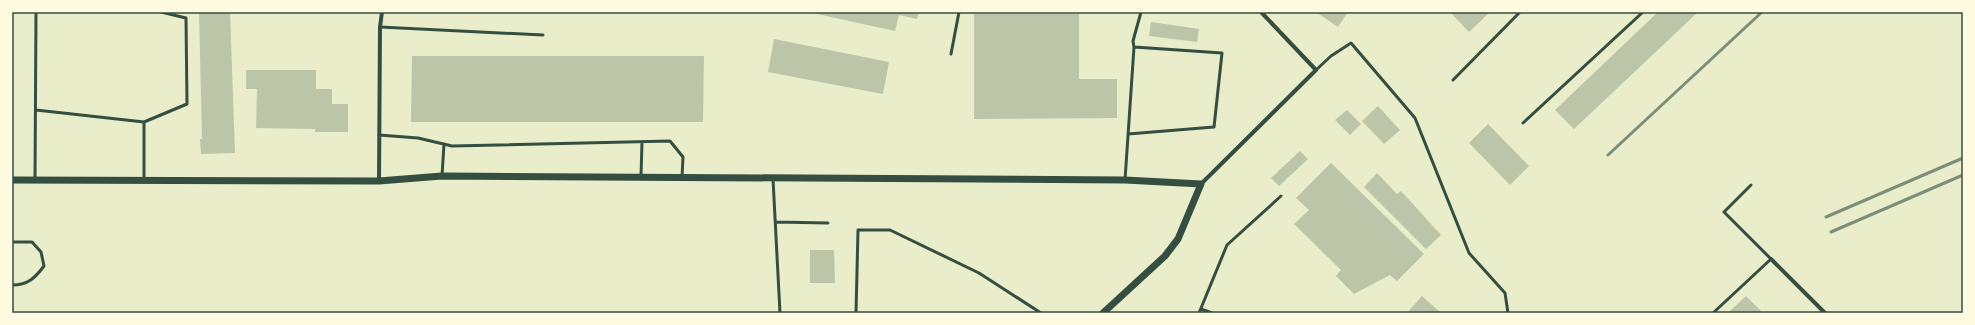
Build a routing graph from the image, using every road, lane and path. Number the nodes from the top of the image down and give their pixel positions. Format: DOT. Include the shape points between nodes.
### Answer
graph roads {
  1 [pos="36,12"];
  2 [pos="161,12"];
  3 [pos="382,12"];
  4 [pos="959,12"];
  5 [pos="1141,12"];
  6 [pos="1261,12"];
  7 [pos="1520,12"];
  8 [pos="1643,12"];
  9 [pos="380,27"];
  10 [pos="543,35"];
  11 [pos="1134,47"];
  12 [pos="951,54"];
  13 [pos="1316,70"];
  14 [pos="1454,80"];
  15 [pos="36,110"];
  16 [pos="144,122"];
  17 [pos="1523,123"];
  18 [pos="1128,134"];
  19 [pos="379,135"];
  20 [pos="642,142"];
  21 [pos="444,144"];
  22 [pos="442,176"];
  23 [pos="641,177"];
  24 [pos="682,177"];
  25 [pos="773,178"];
  26 [pos="12,180"];
  27 [pos="35,180"];
  28 [pos="144,180"];
  29 [pos="1125,180"];
  30 [pos="379,181"];
  31 [pos="1201,184"];
  32 [pos="1751,185"];
  33 [pos="1281,196"];
  34 [pos="776,222"];
  35 [pos="828,223"];
  36 [pos="12,242"];
  37 [pos="1771,259"];
  38 [pos="12,285"];
  39 [pos="1200,309"];
  40 [pos="780,313"];
  41 [pos="856,313"];
  42 [pos="1041,313"];
  43 [pos="1103,313"];
  44 [pos="1199,313"];
  45 [pos="1212,313"];
  46 [pos="1508,313"];
  47 [pos="1713,313"];
  48 [pos="1825,313"];
  1 -- 15 [label="lane"];
  2 -- 16 [label="lane" via="186,18 187,104"];
  3 -- 9 [label="street"];
  4 -- 12 [label="lane"];
  5 -- 11 [label="lane" via="1133,41"];
  6 -- 13 [label="street"];
  7 -- 14 [label="lane"];
  8 -- 17 [label="lane"];
  9 -- 10 [label="lane"];
  9 -- 19 [label="street"];
  11 -- 18 [label="lane"];
  11 -- 18 [label="lane" via="1222,53 1214,127"];
  13 -- 31 [label="street"];
  13 -- 46 [label="lane" via="1351,43 1415,118 1469,253 1504,293"];
  15 -- 16 [label="lane"];
  15 -- 27 [label="lane"];
  16 -- 28 [label="lane"];
  18 -- 29 [label="lane"];
  19 -- 21 [label="lane" via="418,138"];
  19 -- 30 [label="street"];
  20 -- 21 [label="lane" via="452,146"];
  20 -- 23 [label="lane"];
  20 -- 24 [label="lane" via="670,141 682,157"];
  21 -- 22 [label="lane"];
  22 -- 23 [label="street"];
  22 -- 30 [label="street"];
  23 -- 24 [label="street"];
  24 -- 25 [label="street"];
  25 -- 29 [label="street"];
  25 -- 34 [label="lane"];
  26 -- 27 [label="street"];
  27 -- 28 [label="street"];
  28 -- 30 [label="street"];
  29 -- 31 [label="street"];
  31 -- 43 [label="street" via="1178,239 1165,256"];
  32 -- 37 [label="lane" via="1724,212"];
  33 -- 39 [label="lane" via="1227,245"];
  34 -- 35 [label="lane"];
  34 -- 40 [label="lane"];
  36 -- 38 [label="lane" via="32,242 40,252 44,266 36,278 22,285"];
  37 -- 47 [label="lane"];
  37 -- 48 [label="street"];
  39 -- 44 [label="lane"];
  39 -- 45 [label="lane"];
  41 -- 42 [label="lane" via="858,230 890,230 979,273"];
}
